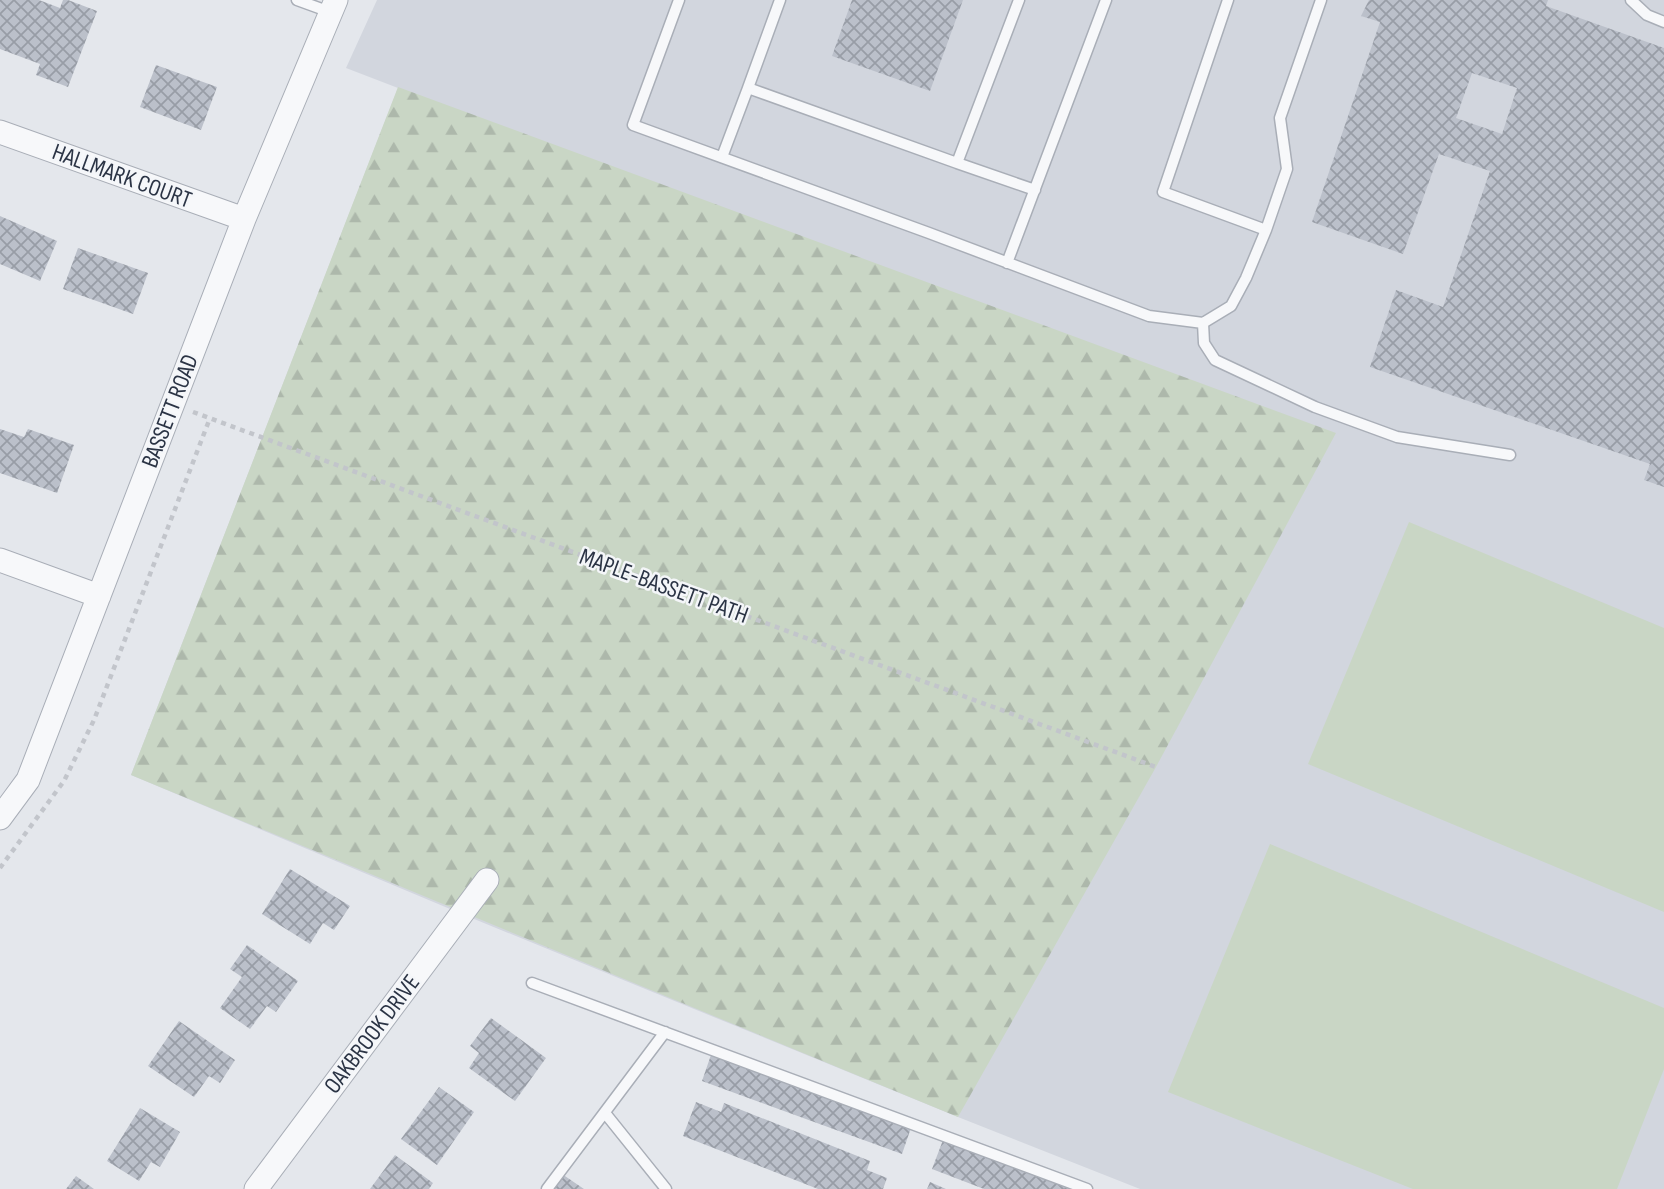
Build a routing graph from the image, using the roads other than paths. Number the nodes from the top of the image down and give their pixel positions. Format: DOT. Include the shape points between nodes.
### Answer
graph roads {
  1 [pos="297,0"];
  2 [pos="679,0"];
  3 [pos="780,0"];
  4 [pos="1020,0"];
  5 [pos="1106,0"];
  6 [pos="1228,0"];
  7 [pos="1321,0"];
  8 [pos="1630,0"];
  9 [pos="333,6"];
  10 [pos="1664,22"];
  11 [pos="748,88"];
  12 [pos="0,132"];
  13 [pos="722,157"];
  14 [pos="957,163"];
  15 [pos="1035,190"];
  16 [pos="244,219"];
  17 [pos="1266,230"];
  18 [pos="1007,263"];
  19 [pos="1203,323"];
  20 [pos="1510,455"];
  21 [pos="0,560"];
  22 [pos="99,596"];
  23 [pos="0,818"];
  24 [pos="488,880"];
  25 [pos="532,983"];
  26 [pos="665,1032"];
  27 [pos="605,1113"];
  28 [pos="256,1189"];
  29 [pos="547,1189"];
  30 [pos="666,1189"];
  31 [pos="1087,1189"];
  1 -- 9 [label="lane"];
  2 -- 13 [label="lane" via="633,125"];
  3 -- 11 [label="lane"];
  4 -- 14 [label="lane"];
  5 -- 15 [label="lane"];
  6 -- 17 [label="lane" via="1163,192"];
  7 -- 17 [label="lane" via="1280,118 1287,169"];
  8 -- 10 [label="lane"];
  9 -- 16 [label="street, BASSETT ROAD"];
  11 -- 13 [label="lane"];
  11 -- 14 [label="lane"];
  12 -- 16 [label="street, HALLMARK COURT"];
  13 -- 18 [label="lane"];
  14 -- 15 [label="lane"];
  15 -- 18 [label="lane"];
  16 -- 22 [label="street, BASSETT ROAD"];
  17 -- 19 [label="lane" via="1231,306"];
  18 -- 19 [label="lane" via="1149,316"];
  19 -- 20 [label="lane" via="1204,343 1215,360 1315,407 1397,437"];
  21 -- 22 [label="street"];
  22 -- 23 [label="street, BASSETT ROAD" via="28,780"];
  24 -- 28 [label="street, OAKBROOK DRIVE"];
  25 -- 26 [label="lane"];
  26 -- 27 [label="lane"];
  26 -- 31 [label="lane"];
  27 -- 29 [label="lane"];
  27 -- 30 [label="lane"];
}
